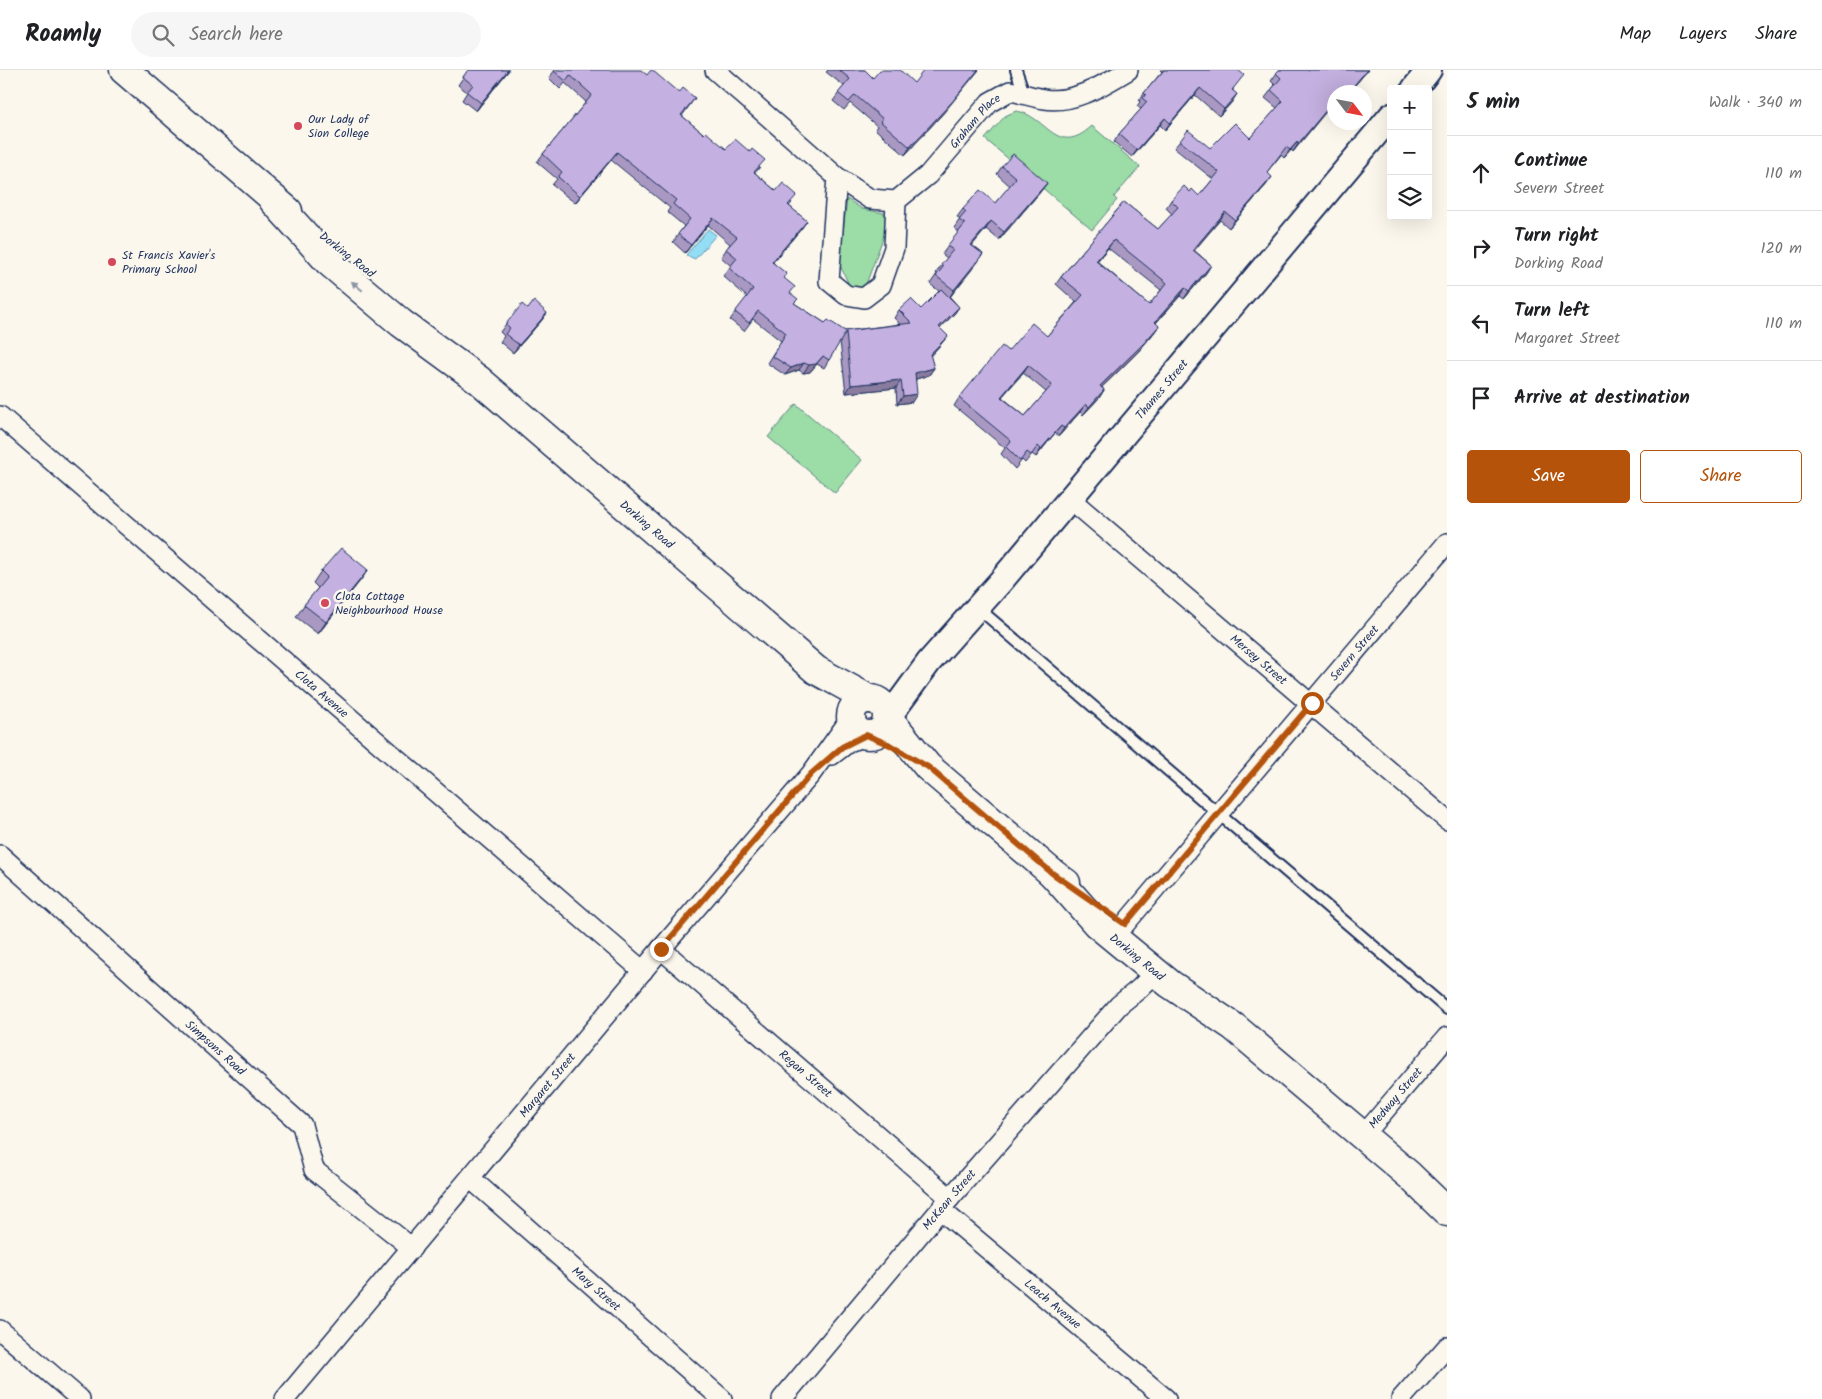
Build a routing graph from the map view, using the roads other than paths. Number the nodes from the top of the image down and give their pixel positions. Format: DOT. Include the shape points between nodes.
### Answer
graph roads {
  1 [pos="124,70"];
  2 [pos="715,70"];
  3 [pos="1016,70"];
  4 [pos="1128,70"];
  5 [pos="1429,70"];
  6 [pos="1417,85"];
  7 [pos="1024,93"];
  8 [pos="1387,121"];
  9 [pos="837,177"];
  10 [pos="896,201"];
  11 [pos="0,416"];
  12 [pos="1069,498"];
  13 [pos="1447,543"];
  14 [pos="978,608"];
  15 [pos="1312,703"];
  16 [pos="869,717"];
  17 [pos="1217,814"];
  18 [pos="1447,820"];
  19 [pos="0,856"];
  20 [pos="1052,873"];
  21 [pos="1125,924"];
  22 [pos="661,949"];
  23 [pos="1150,967"];
  24 [pos="643,971"];
  25 [pos="1447,1009"];
  26 [pos="1234,1027"];
  27 [pos="1447,1037"];
  28 [pos="1363,1136"];
  29 [pos="1409,1175"];
  30 [pos="470,1178"];
  31 [pos="1447,1200"];
  32 [pos="946,1204"];
  33 [pos="1447,1212"];
  34 [pos="412,1248"];
  35 [pos="0,1330"];
  36 [pos="1447,1347"];
  37 [pos="76,1398"];
  38 [pos="285,1399"];
  39 [pos="722,1399"];
  40 [pos="782,1399"];
  41 [pos="1166,1399"];
  42 [pos="1401,1399"];
  1 -- 16 [label="main road, Dorking Road" via="273,200 330,262 388,300"];
  2 -- 9 [label="street"];
  3 -- 7 [label="lane"];
  4 -- 7 [label="street, Graham Place" via="1097,89 1062,100"];
  5 -- 6 [label="street"];
  7 -- 10 [label="street, Graham Place" via="1010,90 990,102 928,175"];
  8 -- 12 [label="street, Thames Street"];
  9 -- 10 [label="street" via="870,199"];
  9 -- 10 [label="street" via="829,280 846,294 864,298 881,284 894,248"];
  11 -- 24 [label="street, Clota Avenue"];
  12 -- 14 [label="street, Thames Street"];
  12 -- 15 [label="street, Mersey Street"];
  13 -- 15 [label="street, Severn Street"];
  14 -- 16 [label="street, Thames Street" via="929,662 883,695"];
  14 -- 17 [label="lane"];
  15 -- 17 [label="street, Severn Street"];
  15 -- 18 [label="street, Mersey Street"];
  16 -- 20 [label="main road, Dorking Road"];
  16 -- 22 [label="street, Margaret Street" via="811,774"];
  17 -- 21 [label="street, Severn Street"];
  17 -- 25 [label="lane"];
  19 -- 34 [label="street, Simpsons Road" via="302,1125 314,1170"];
  20 -- 21 [label="main road, Dorking Road"];
  20 -- 23 [label="main road, Dorking Road" via="1097,924"];
  21 -- 26 [label="main road, Dorking Road" via="1188,978"];
  22 -- 24 [label="street, Margaret Street"];
  22 -- 32 [label="street, Regan Street"];
  23 -- 26 [label="main road, Dorking Road"];
  23 -- 32 [label="street, McKean Street" via="1139,989 1119,1004"];
  24 -- 30 [label="street, Margaret Street"];
  26 -- 28 [label="main road, Dorking Road"];
  27 -- 28 [label="street, Medway Street"];
  28 -- 29 [label="main road, Dorking Road"];
  29 -- 31 [label="main road, Dorking Road"];
  29 -- 33 [label="main road, Dorking Road"];
  30 -- 34 [label="street, Margaret Street"];
  30 -- 39 [label="street, Mary Street"];
  32 -- 40 [label="street, McKean Street"];
  32 -- 41 [label="street, Leach Avenue"];
  34 -- 38 [label="street, Margaret Street"];
  35 -- 37 [label="street"];
  36 -- 42 [label="street"];
}
